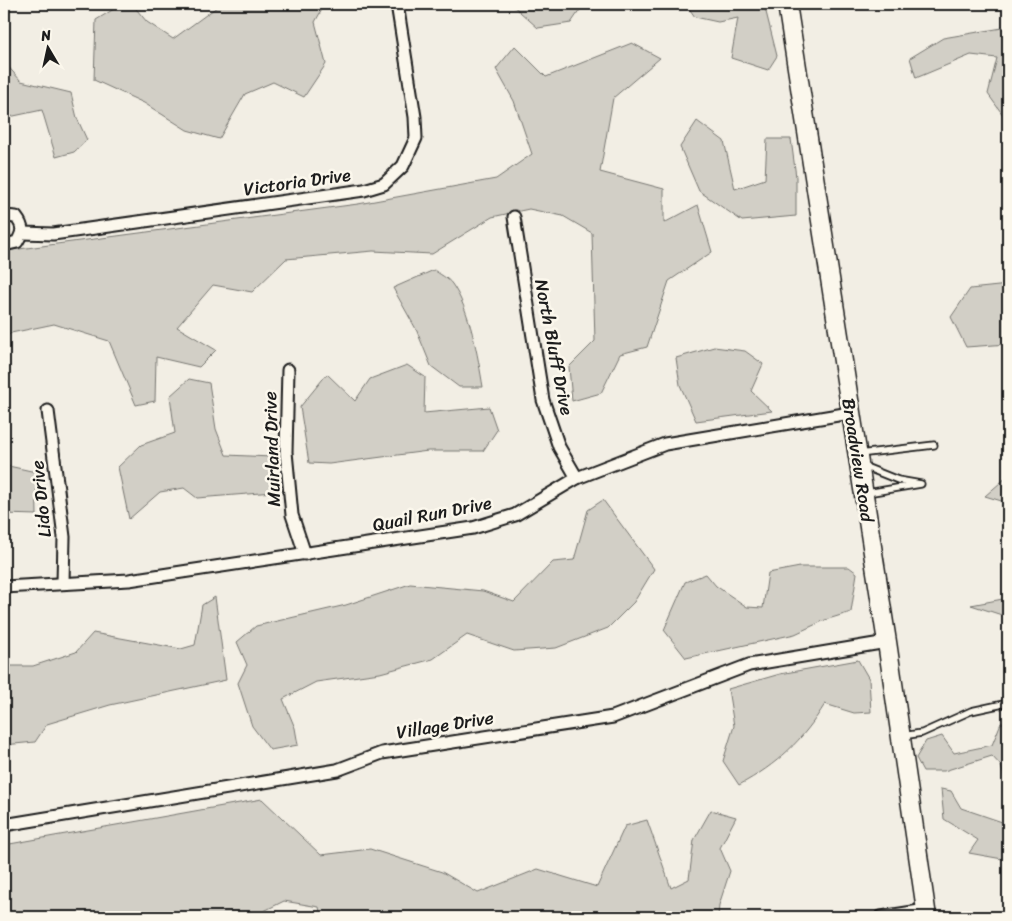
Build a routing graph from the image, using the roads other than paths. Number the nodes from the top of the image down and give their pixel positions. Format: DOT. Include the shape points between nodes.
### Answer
graph roads {
  1 [pos="397,4"];
  2 [pos="787,4"];
  3 [pos="4,216"];
  4 [pos="514,217"];
  5 [pos="23,233"];
  6 [pos="4,244"];
  7 [pos="288,370"];
  8 [pos="48,411"];
  9 [pos="850,413"];
  10 [pos="934,445"];
  11 [pos="858,460"];
  12 [pos="577,478"];
  13 [pos="864,494"];
  14 [pos="305,554"];
  15 [pos="62,582"];
  16 [pos="4,587"];
  17 [pos="887,642"];
  18 [pos="1008,703"];
  19 [pos="900,737"];
  20 [pos="4,825"];
  21 [pos="926,914"];
  22 [pos="881,917"];
  1 -- 5 [label="street, Victoria Drive" via="416,138 403,166 384,184 364,190 53,234"];
  2 -- 9 [label="main road, Broadview Road"];
  3 -- 5 [label="street" via="16,217"];
  4 -- 12 [label="street, North Bluff Drive" via="543,400 559,447"];
  5 -- 6 [label="street" via="17,242"];
  7 -- 14 [label="street, Muirland Drive" via="286,452 292,515"];
  8 -- 15 [label="street, Lido Drive" via="64,537"];
  9 -- 11 [label="main road, Broadview Road"];
  9 -- 12 [label="street, Quail Run Drive" via="665,444"];
  10 -- 11 [label="lane"];
  11 -- 13 [label="main road, Broadview Road"];
  11 -- 13 [label="lane" via="898,480 921,484"];
  12 -- 14 [label="street, Quail Run Drive" via="514,515 473,528"];
  13 -- 17 [label="main road, Broadview Road"];
  14 -- 15 [label="street, Quail Run Drive" via="128,580"];
  15 -- 16 [label="street, Quail Run Drive"];
  17 -- 19 [label="main road, Broadview Road"];
  17 -- 20 [label="street, Village Drive" via="749,665 613,717 382,753 337,770"];
  18 -- 19 [label="lane" via="972,711 922,733"];
  19 -- 21 [label="main road, Broadview Road"];
  21 -- 22 [label="street"];
}
